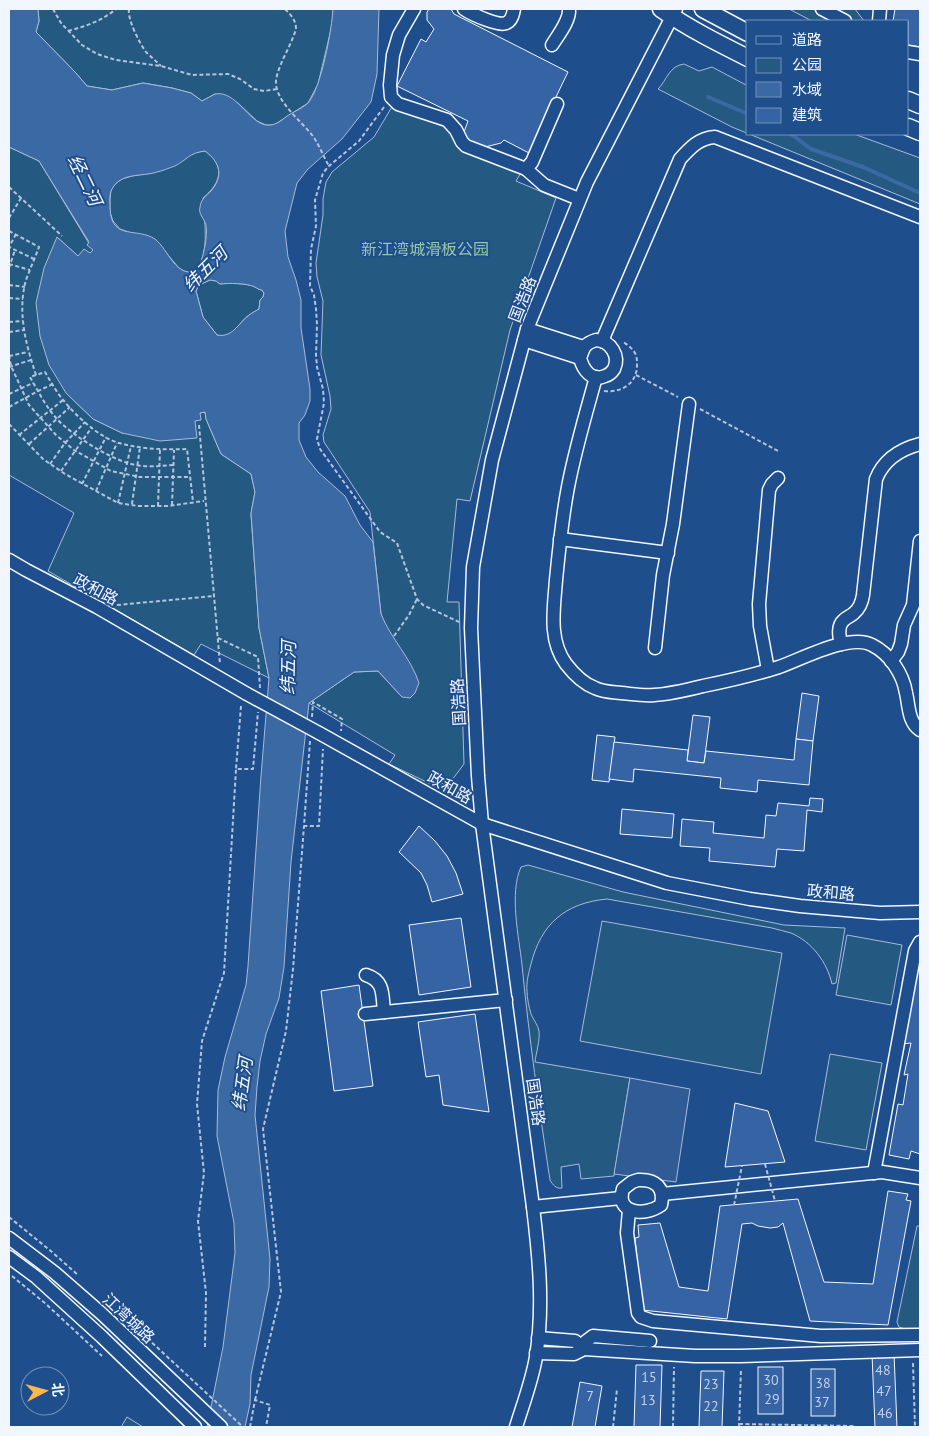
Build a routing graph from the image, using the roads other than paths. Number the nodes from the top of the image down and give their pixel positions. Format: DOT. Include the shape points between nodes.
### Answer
graph roads {
  1 [pos="414,9"];
  2 [pos="464,9"];
  3 [pos="514,9"];
  4 [pos="569,9"];
  5 [pos="703,9"];
  6 [pos="822,9"];
  7 [pos="670,11"];
  8 [pos="843,20"];
  9 [pos="746,32"];
  10 [pos="552,45"];
  11 [pos="746,57"];
  12 [pos="558,104"];
  13 [pos="526,168"];
  14 [pos="579,199"];
  15 [pos="920,217"];
  16 [pos="526,334"];
  17 [pos="602,340"];
  18 [pos="581,353"];
  19 [pos="596,377"];
  20 [pos="689,404"];
  21 [pos="920,444"];
  22 [pos="778,478"];
  23 [pos="560,539"];
  24 [pos="920,541"];
  25 [pos="668,553"];
  26 [pos="9,560"];
  27 [pos="840,644"];
  28 [pos="655,648"];
  29 [pos="891,661"];
  30 [pos="768,670"];
  31 [pos="920,730"];
  32 [pos="482,824"];
  33 [pos="920,912"];
  34 [pos="920,942"];
  35 [pos="366,975"];
  36 [pos="506,1000"];
  37 [pos="384,1012"];
  38 [pos="365,1014"];
  39 [pos="874,1173"];
  40 [pos="920,1178"];
  41 [pos="662,1194"];
  42 [pos="621,1198"];
  43 [pos="533,1207"];
  44 [pos="629,1210"];
  45 [pos="9,1238"];
  46 [pos="9,1257"];
  47 [pos="920,1335"];
  48 [pos="538,1338"];
  49 [pos="650,1341"];
  50 [pos="581,1344"];
  51 [pos="916,1350"];
  52 [pos="536,1353"];
  53 [pos="193,1425"];
  54 [pos="221,1427"];
  55 [pos="516,1427"];
  1 -- 13 [label="street" via="399,35 393,55 391,97 398,104 447,120 466,146"];
  2 -- 3 [label="street" via="500,25 513,17"];
  4 -- 10 [label="street"];
  5 -- 9 [label="main road"];
  6 -- 8 [label="street"];
  7 -- 11 [label="main road"];
  7 -- 14 [label="street, 国浩路"];
  12 -- 13 [label="street" via="532,162"];
  13 -- 14 [label="street" via="544,185"];
  14 -- 16 [label="street, 国浩路"];
  15 -- 17 [label="street" via="714,137 698,141 680,159"];
  16 -- 18 [label="street"];
  16 -- 32 [label="street, 国浩路" via="492,460 473,567 472,628"];
  17 -- 18 [label="street" via="589,343"];
  17 -- 19 [label="street" via="613,350 615,366 607,376"];
  18 -- 19 [label="street" via="585,371"];
  19 -- 23 [label="street" via="568,487"];
  20 -- 25 [label="street"];
  21 -- 27 [label="street" via="894,455 878,473 863,595 859,608 840,624"];
  22 -- 30 [label="street" via="769,490 759,604"];
  23 -- 25 [label="street"];
  23 -- 30 [label="street" via="554,635 565,663 585,683 607,692 654,695"];
  24 -- 29 [label="street" via="913,605 898,652"];
  25 -- 28 [label="street"];
  26 -- 32 [label="street, 政和路, bridge" via="97,606 318,737 340,745"];
  27 -- 29 [label="street" via="872,644"];
  27 -- 30 [label="street"];
  29 -- 31 [label="street" via="906,691 911,719"];
  32 -- 33 [label="street, 政和路" via="667,883 800,906 880,913"];
  32 -- 36 [label="street, 国浩路"];
  34 -- 39 [label="street" via="915,951"];
  35 -- 37 [label="street" via="378,981"];
  36 -- 37 [label="street"];
  36 -- 43 [label="street, 国浩路"];
  37 -- 38 [label="street"];
  39 -- 40 [label="street"];
  39 -- 41 [label="street"];
  41 -- 42 [label="street" via="656,1184 638,1180 623,1189"];
  41 -- 44 [label="street" via="661,1206 656,1209"];
  42 -- 43 [label="street"];
  42 -- 44 [label="street"];
  43 -- 48 [label="street, 国浩路" via="541,1305"];
  44 -- 47 [label="street" via="628,1233 641,1317 653,1321 821,1336"];
  45 -- 54 [label="street, 江湾城路" via="102,1314"];
  46 -- 53 [label="street, 江湾城路" via="102,1337"];
  48 -- 50 [label="street"];
  48 -- 52 [label="street, 国浩路"];
  49 -- 50 [label="street" via="593,1336"];
  50 -- 51 [label="street" via="674,1355"];
  50 -- 52 [label="street" via="574,1354"];
  52 -- 55 [label="street, 国浩路"];
}
